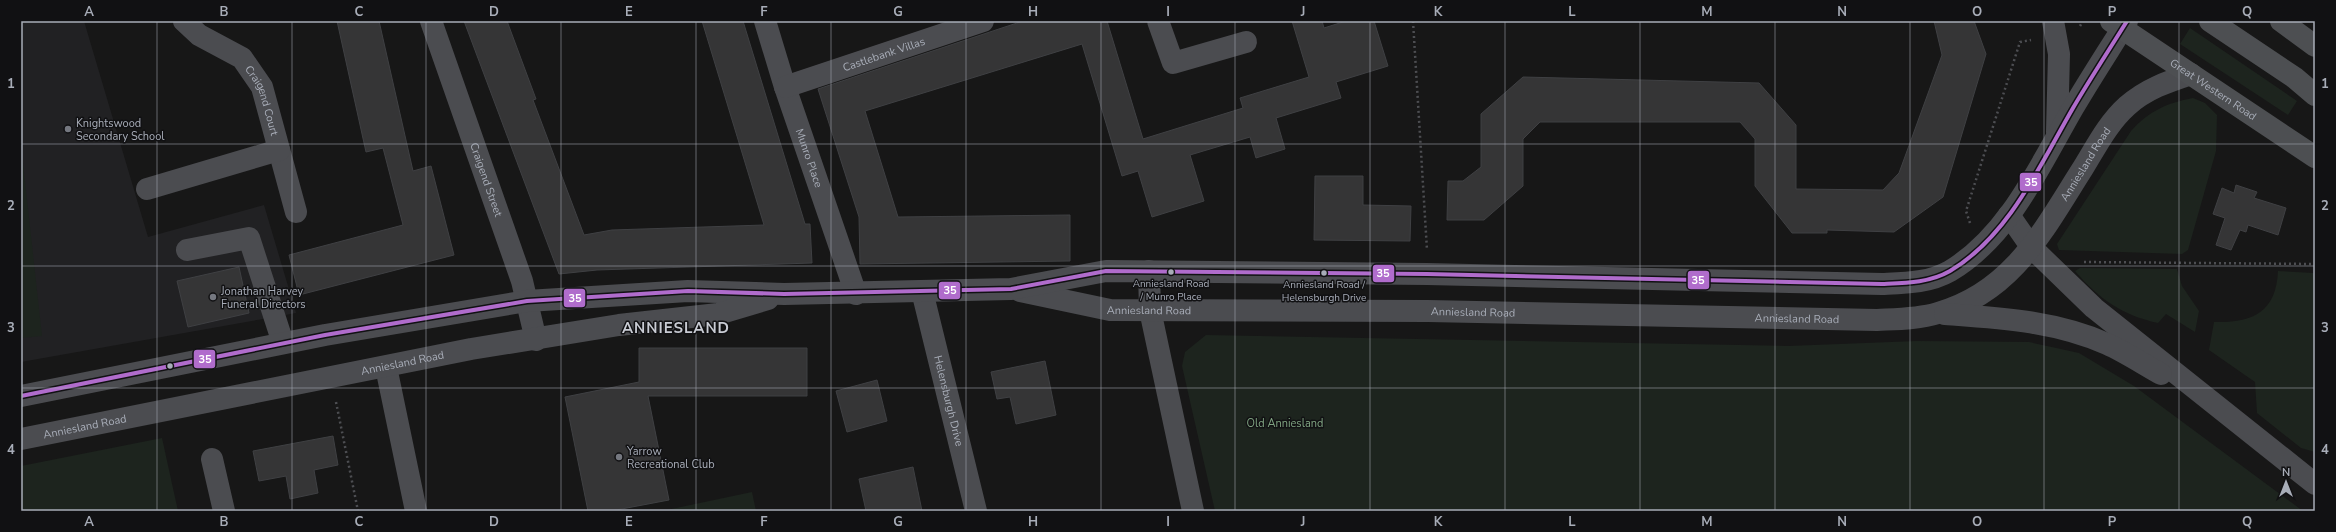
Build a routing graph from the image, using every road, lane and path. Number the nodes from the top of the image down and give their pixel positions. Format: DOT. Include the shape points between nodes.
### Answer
graph roads {
  1 [pos="184,21"];
  2 [pos="431,21"];
  3 [pos="765,21"];
  4 [pos="983,21"];
  5 [pos="1158,21"];
  6 [pos="1413,21"];
  7 [pos="2053,21"];
  8 [pos="2210,21"];
  9 [pos="2281,21"];
  10 [pos="2120,24"];
  11 [pos="1246,42"];
  12 [pos="2315,46"];
  13 [pos="2191,74"];
  14 [pos="785,87"];
  15 [pos="2315,95"];
  16 [pos="2057,136"];
  17 [pos="280,150"];
  18 [pos="2315,157"];
  19 [pos="147,189"];
  20 [pos="296,212"];
  21 [pos="2009,215"];
  22 [pos="2032,248"];
  23 [pos="187,250"];
  24 [pos="2315,264"];
  25 [pos="1149,271"];
  26 [pos="2055,271"];
  27 [pos="1428,274"];
  28 [pos="1011,289"];
  29 [pos="922,291"];
  30 [pos="784,294"];
  31 [pos="856,294"];
  32 [pos="527,301"];
  33 [pos="1150,310"];
  34 [pos="1937,314"];
  35 [pos="536,340"];
  36 [pos="283,343"];
  37 [pos="386,367"];
  38 [pos="331,378"];
  39 [pos="21,396"];
  40 [pos="2211,402"];
  41 [pos="21,439"];
  42 [pos="212,459"];
  43 [pos="2305,470"];
  44 [pos="2315,484"];
  45 [pos="224,511"];
  46 [pos="358,511"];
  47 [pos="416,511"];
  48 [pos="976,511"];
  49 [pos="1193,511"];
  1 -- 17 [label="street, Craigend Court" via="199,35 242,58 262,87"];
  2 -- 32 [label="street, Craigend Street"];
  3 -- 14 [label="street, Munro Place"];
  4 -- 14 [label="street, Castlebank Villas"];
  5 -- 11 [label="street" via="1173,63"];
  6 -- 27 [label="path"];
  7 -- 16 [label="street" via="2059,54"];
  8 -- 15 [label="main road" via="2295,78"];
  9 -- 12 [label="main road"];
  10 -- 13 [label="main road, Great Western Road"];
  10 -- 16 [label="street, Anniesland Road"];
  13 -- 18 [label="main road, Great Western Road"];
  13 -- 22 [label="street, Anniesland Road" via="2155,86 2135,99 2115,118"];
  14 -- 31 [label="street, Munro Place"];
  16 -- 21 [label="street, Anniesland Road"];
  17 -- 19 [label="street"];
  17 -- 20 [label="street, Craigend Court"];
  21 -- 22 [label="street"];
  21 -- 27 [label="street, Anniesland Road" via="1976,251 1950,270 1937,277 1912,283"];
  22 -- 26 [label="street"];
  22 -- 34 [label="street, Anniesland Road" via="2002,280 1986,292"];
  23 -- 36 [label="street" via="249,238"];
  24 -- 26 [label="path" via="2068,262"];
  25 -- 27 [label="street, Anniesland Road"];
  25 -- 28 [label="street, Anniesland Road" via="1106,271"];
  25 -- 33 [label="street"];
  26 -- 40 [label="street" via="2094,308"];
  28 -- 29 [label="street, Anniesland Road"];
  28 -- 33 [label="street, Anniesland Road" via="1110,310"];
  29 -- 31 [label="street, Anniesland Road"];
  29 -- 48 [label="street, Helensburgh Drive"];
  30 -- 31 [label="street, Anniesland Road"];
  30 -- 32 [label="street, Anniesland Road" via="688,291"];
  30 -- 35 [label="street, Anniesland Road" via="718,314 619,325"];
  32 -- 35 [label="street, Craigend Street"];
  32 -- 36 [label="street, Anniesland Road"];
  33 -- 34 [label="street, Anniesland Road" via="1436,311 1877,320"];
  33 -- 49 [label="street"];
  34 -- 40 [label="street, Anniesland Road" via="2031,322 2065,329 2107,344"];
  35 -- 37 [label="street, Anniesland Road" via="471,349"];
  36 -- 39 [label="street, Anniesland Road"];
  37 -- 38 [label="street, Anniesland Road"];
  37 -- 47 [label="street"];
  38 -- 41 [label="street, Anniesland Road"];
  38 -- 46 [label="path"];
  40 -- 43 [label="street"];
  42 -- 45 [label="street"];
  43 -- 44 [label="street"];
}
